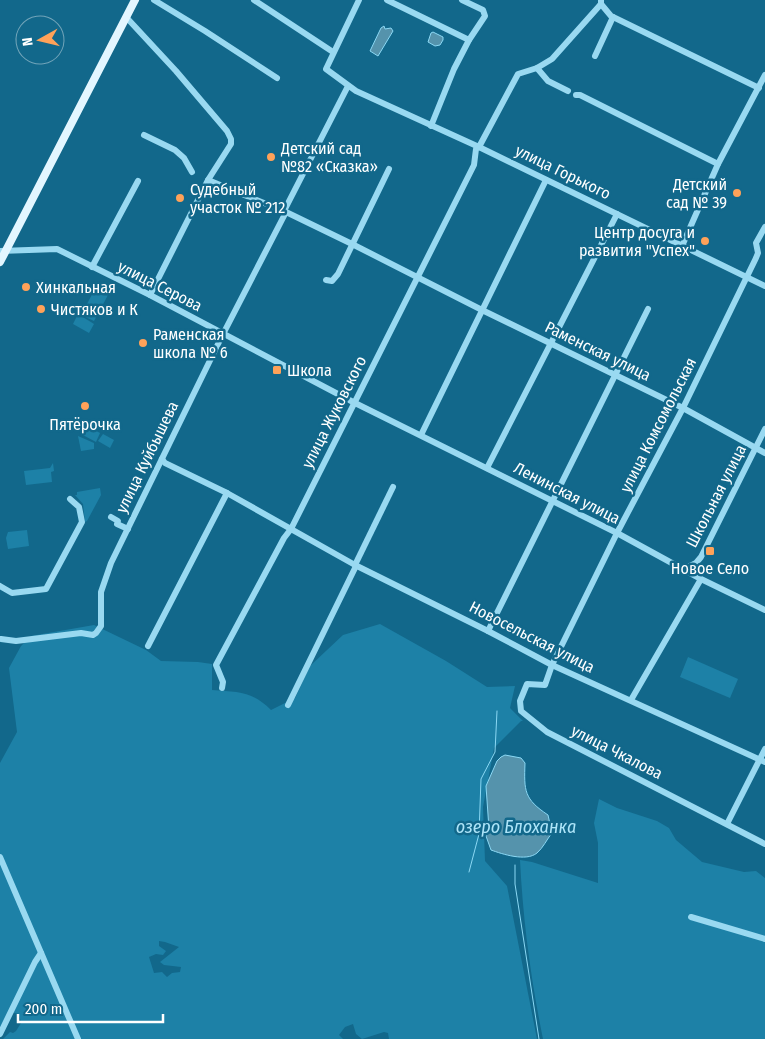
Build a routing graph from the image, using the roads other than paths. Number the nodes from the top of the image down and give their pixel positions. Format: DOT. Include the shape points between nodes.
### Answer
graph roads {
  1 [pos="135,0"];
  2 [pos="154,0"];
  3 [pos="254,0"];
  4 [pos="359,0"];
  5 [pos="387,0"];
  6 [pos="462,0"];
  7 [pos="601,2"];
  8 [pos="126,17"];
  9 [pos="613,17"];
  10 [pos="469,40"];
  11 [pos="333,52"];
  12 [pos="595,56"];
  13 [pos="537,68"];
  14 [pos="765,75"];
  15 [pos="277,78"];
  16 [pos="348,86"];
  17 [pos="759,88"];
  18 [pos="568,91"];
  19 [pos="576,95"];
  20 [pos="431,126"];
  21 [pos="144,135"];
  22 [pos="479,147"];
  23 [pos="718,164"];
  24 [pos="389,169"];
  25 [pos="192,172"];
  26 [pos="208,180"];
  27 [pos="546,180"];
  28 [pos="138,181"];
  29 [pos="285,212"];
  30 [pos="616,214"];
  31 [pos="765,226"];
  32 [pos="352,244"];
  33 [pos="682,246"];
  34 [pos="3,251"];
  35 [pos="0,262"];
  36 [pos="92,267"];
  37 [pos="418,277"];
  38 [pos="746,277"];
  39 [pos="326,280"];
  40 [pos="765,286"];
  41 [pos="150,295"];
  42 [pos="648,309"];
  43 [pos="482,310"];
  44 [pos="222,335"];
  45 [pos="550,343"];
  46 [pos="615,375"];
  47 [pos="355,402"];
  48 [pos="683,408"];
  49 [pos="765,429"];
  50 [pos="421,435"];
  51 [pos="755,448"];
  52 [pos="765,453"];
  53 [pos="162,459"];
  54 [pos="487,468"];
  55 [pos="393,487"];
  56 [pos="226,494"];
  57 [pos="70,499"];
  58 [pos="552,501"];
  59 [pos="111,517"];
  60 [pos="128,529"];
  61 [pos="290,529"];
  62 [pos="617,534"];
  63 [pos="356,566"];
  64 [pos="684,569"];
  65 [pos="702,579"];
  66 [pos="0,586"];
  67 [pos="765,610"];
  68 [pos="488,630"];
  69 [pos="0,639"];
  70 [pos="148,646"];
  71 [pos="552,665"];
  72 [pos="222,688"];
  73 [pos="631,700"];
  74 [pos="288,705"];
  75 [pos="765,749"];
  76 [pos="763,760"];
  77 [pos="727,824"];
  78 [pos="765,844"];
  79 [pos="0,858"];
  80 [pos="691,917"];
  81 [pos="765,939"];
  82 [pos="41,953"];
  83 [pos="0,1034"];
  84 [pos="78,1039"];
  1 -- 8 [label="main road"];
  2 -- 15 [label="street"];
  3 -- 11 [label="street"];
  4 -- 11 [label="street"];
  5 -- 10 [label="street"];
  6 -- 10 [label="street" via="483,10 485,16"];
  7 -- 9 [label="street"];
  7 -- 13 [label="street, улица Жуковского" via="552,59"];
  8 -- 26 [label="street" via="227,131 231,144"];
  8 -- 34 [label="main road"];
  9 -- 12 [label="street"];
  9 -- 17 [label="street"];
  10 -- 20 [label="street"];
  11 -- 16 [label="street, улица Горького" via="326,70"];
  13 -- 18 [label="street" via="548,81"];
  13 -- 22 [label="street, улица Жуковского" via="518,74"];
  14 -- 17 [label="street"];
  16 -- 20 [label="street, улица Горького"];
  16 -- 29 [label="street"];
  17 -- 23 [label="street"];
  19 -- 23 [label="street"];
  20 -- 22 [label="street, улица Горького"];
  21 -- 25 [label="street" via="175,150"];
  22 -- 27 [label="street, улица Горького"];
  22 -- 37 [label="street, улица Жуковского" via="474,165"];
  23 -- 33 [label="street"];
  24 -- 32 [label="street"];
  26 -- 29 [label="street, Раменская улица"];
  26 -- 41 [label="street"];
  27 -- 30 [label="street, улица Горького"];
  27 -- 43 [label="street"];
  28 -- 36 [label="street"];
  29 -- 32 [label="street, Раменская улица"];
  29 -- 44 [label="street, улица Куйбышева"];
  30 -- 33 [label="street, улица Горького"];
  30 -- 45 [label="street"];
  31 -- 38 [label="street, улица Комсомольская" via="756,243 758,253"];
  32 -- 37 [label="street, Раменская улица"];
  32 -- 39 [label="street" via="338,274 332,281"];
  33 -- 38 [label="street, улица Горького"];
  34 -- 35 [label="main road"];
  34 -- 36 [label="street, улица Серова" via="57,249"];
  36 -- 41 [label="street, улица Серова"];
  37 -- 43 [label="street, Раменская улица"];
  37 -- 47 [label="street, улица Жуковского"];
  38 -- 40 [label="street, улица Горького"];
  38 -- 48 [label="street, улица Комсомольская"];
  41 -- 44 [label="street, улица Серова"];
  42 -- 46 [label="street"];
  43 -- 45 [label="street, Раменская улица"];
  43 -- 50 [label="street"];
  44 -- 47 [label="street, улица Серова"];
  44 -- 53 [label="street, улица Куйбышева"];
  45 -- 46 [label="street, Раменская улица"];
  45 -- 54 [label="street"];
  46 -- 48 [label="street, Раменская улица"];
  46 -- 58 [label="street"];
  47 -- 50 [label="street, Ленинская улица"];
  47 -- 61 [label="street, улица Жуковского"];
  48 -- 51 [label="street, Раменская улица"];
  48 -- 62 [label="street, улица Комсомольская"];
  49 -- 51 [label="street, Школьная улица"];
  50 -- 54 [label="street, Ленинская улица"];
  51 -- 52 [label="street, Раменская улица"];
  51 -- 64 [label="street, Школьная улица" via="701,557"];
  53 -- 56 [label="street, Новосельская улица"];
  53 -- 60 [label="street, улица Куйбышева"];
  54 -- 58 [label="street, Ленинская улица"];
  55 -- 63 [label="street"];
  56 -- 61 [label="street, Новосельская улица"];
  56 -- 70 [label="street"];
  57 -- 66 [label="street" via="79,506 82,522 46,589 12,593"];
  58 -- 62 [label="street, Ленинская улица"];
  58 -- 68 [label="street"];
  59 -- 60 [label="street"];
  60 -- 69 [label="street, улица Куйбышева" via="111,563 102,592 101,626 96,634 16,641"];
  61 -- 63 [label="street, Новосельская улица"];
  61 -- 72 [label="street, улица Жуковского" via="216,665"];
  62 -- 64 [label="street, Ленинская улица"];
  62 -- 71 [label="street, улица Комсомольская"];
  63 -- 68 [label="street, Новосельская улица"];
  63 -- 74 [label="street"];
  64 -- 65 [label="street, Ленинская улица"];
  65 -- 67 [label="street, Ленинская улица"];
  65 -- 73 [label="street"];
  68 -- 71 [label="street, Новосельская улица"];
  71 -- 73 [label="street, Новосельская улица"];
  71 -- 77 [label="street, улица Чкалова" via="545,685 527,684 520,701 521,711 547,732"];
  73 -- 76 [label="street, Новосельская улица"];
  75 -- 76 [label="street"];
  76 -- 77 [label="street"];
  77 -- 78 [label="street, улица Чкалова"];
  79 -- 82 [label="street"];
  80 -- 81 [label="street"];
  82 -- 83 [label="street"];
  82 -- 84 [label="street"];
}
